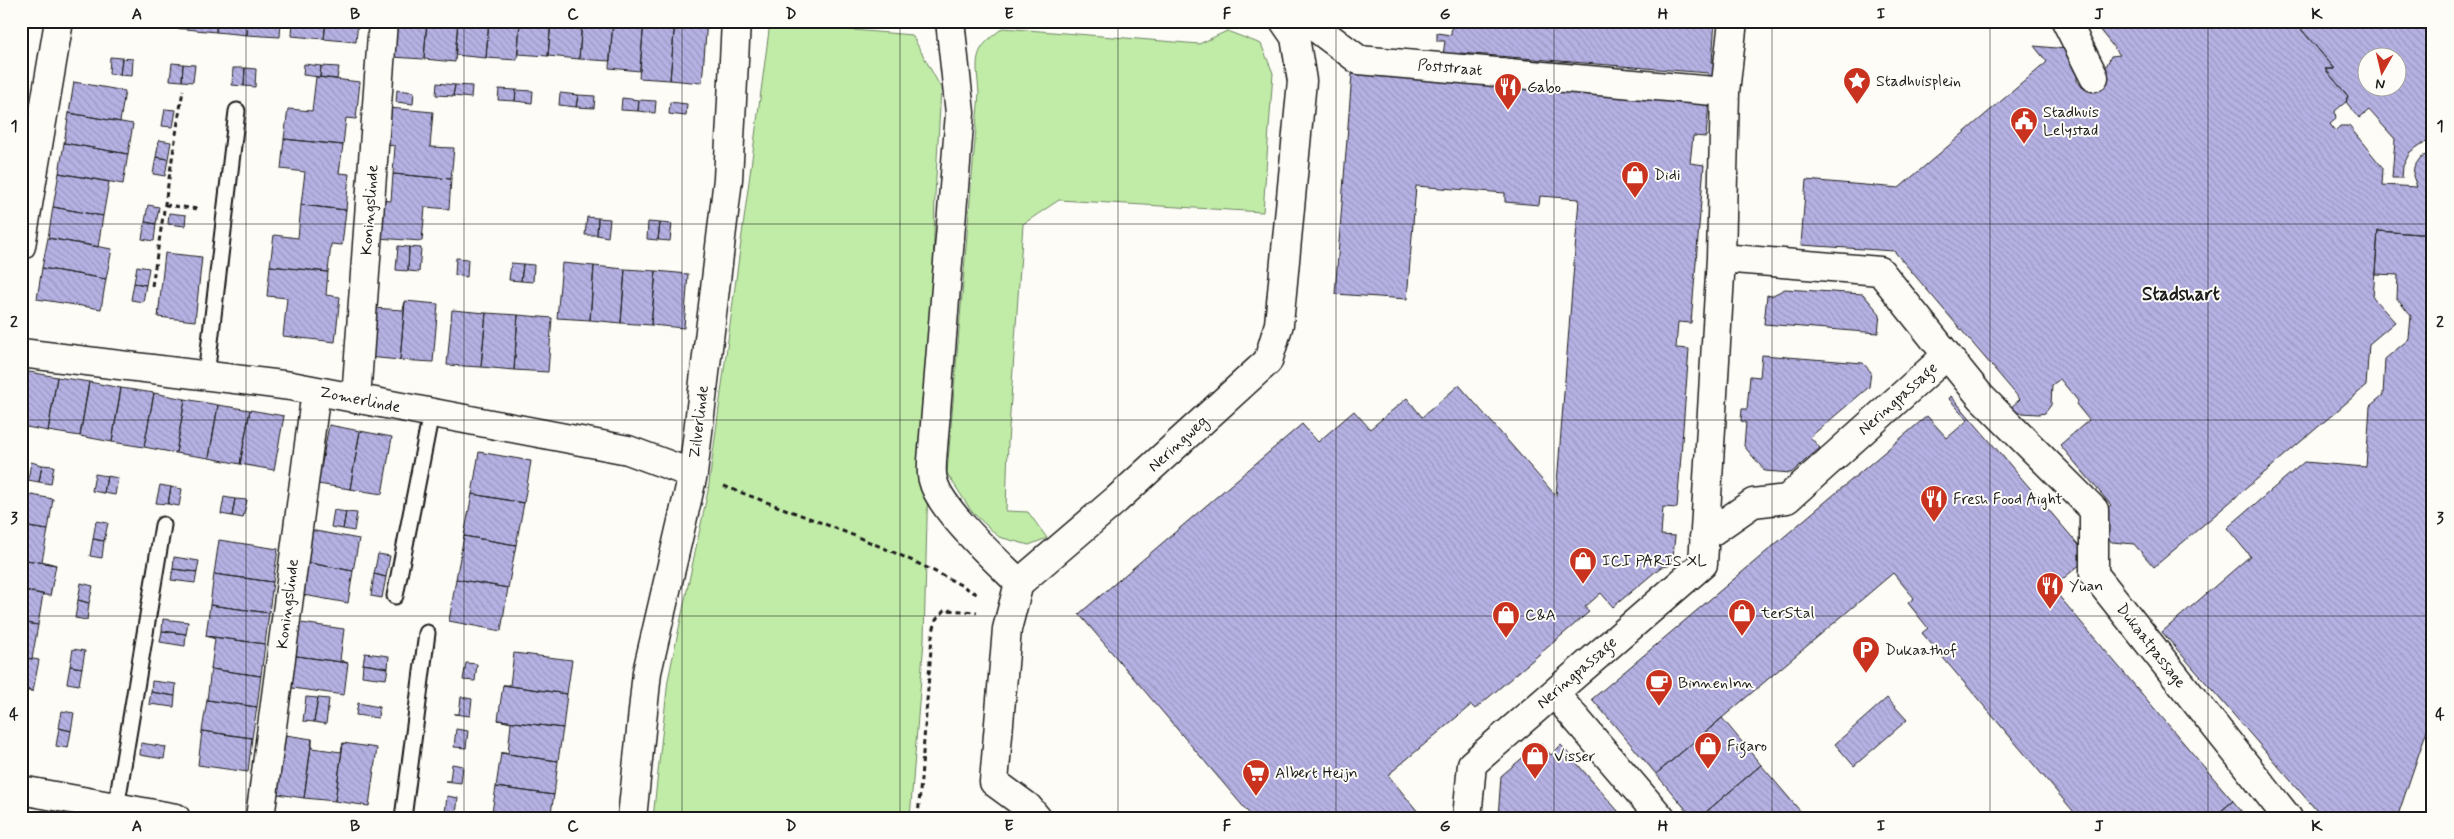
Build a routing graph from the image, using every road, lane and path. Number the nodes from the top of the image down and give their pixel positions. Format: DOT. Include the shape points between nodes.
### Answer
graph roads {
  1 [pos="59,21"];
  2 [pos="384,21"];
  3 [pos="736,21"];
  4 [pos="950,21"];
  5 [pos="1284,21"];
  6 [pos="1307,21"];
  7 [pos="1733,21"];
  8 [pos="2066,21"];
  9 [pos="2094,77"];
  10 [pos="183,90"];
  11 [pos="1725,92"];
  12 [pos="237,111"];
  13 [pos="165,205"];
  14 [pos="225,212"];
  15 [pos="21,246"];
  16 [pos="1722,258"];
  17 [pos="152,286"];
  18 [pos="21,353"];
  19 [pos="1947,355"];
  20 [pos="206,376"];
  21 [pos="316,391"];
  22 [pos="356,399"];
  23 [pos="430,413"];
  24 [pos="693,474"];
  25 [pos="163,525"];
  26 [pos="1704,537"];
  27 [pos="1019,583"];
  28 [pos="395,596"];
  29 [pos="998,614"];
  30 [pos="428,633"];
  31 [pos="1554,693"];
  32 [pos="21,790"];
  33 [pos="116,808"];
  34 [pos="176,818"];
  35 [pos="260,818"];
  36 [pos="403,818"];
  37 [pos="632,818"];
  38 [pos="918,818"];
  39 [pos="1037,818"];
  40 [pos="1467,818"];
  41 [pos="1661,818"];
  42 [pos="2288,818"];
  1 -- 15 [label="street"];
  2 -- 22 [label="street, Koningslinde"];
  3 -- 24 [label="street, Zilverlinde" via="728,179"];
  4 -- 27 [label="street" via="960,113 933,481 941,500"];
  5 -- 27 [label="street, Neringweg" via="1295,37 1302,81 1279,324 1268,361 1116,500"];
  6 -- 11 [label="street, Poststraat" via="1359,60"];
  7 -- 11 [label="street"];
  8 -- 9 [label="street"];
  10 -- 13 [label="path"];
  11 -- 16 [label="street, Neringpassage"];
  12 -- 14 [label="lane"];
  13 -- 14 [label="path"];
  13 -- 17 [label="path"];
  14 -- 20 [label="lane"];
  16 -- 19 [label="street, Neringpassage" via="1880,271"];
  16 -- 26 [label="street, Neringpassage"];
  18 -- 20 [label="street, Zomerlinde"];
  19 -- 26 [label="street, Neringpassage" via="1787,499 1753,503"];
  19 -- 42 [label="street, Dukaatpassage" via="1981,397 2094,510 2094,574"];
  20 -- 21 [label="street, Zomerlinde"];
  21 -- 22 [label="street, Zomerlinde"];
  21 -- 35 [label="street, Koningslinde"];
  22 -- 23 [label="street, Zomerlinde"];
  23 -- 24 [label="street, Zomerlinde" via="628,450"];
  23 -- 28 [label="lane"];
  24 -- 29 [label="path" via="877,545 957,583 982,598"];
  24 -- 37 [label="street, Zilverlinde" via="647,672"];
  25 -- 33 [label="lane"];
  26 -- 31 [label="street, Neringpassage" via="1703,564"];
  27 -- 29 [label="street"];
  29 -- 38 [label="path" via="945,610 936,620 932,636"];
  29 -- 39 [label="street" via="1006,628 994,782 1028,807"];
  30 -- 36 [label="lane"];
  31 -- 40 [label="street, Neringpassage" via="1472,764"];
  31 -- 41 [label="street"];
  32 -- 33 [label="street"];
  33 -- 34 [label="street"];
}
